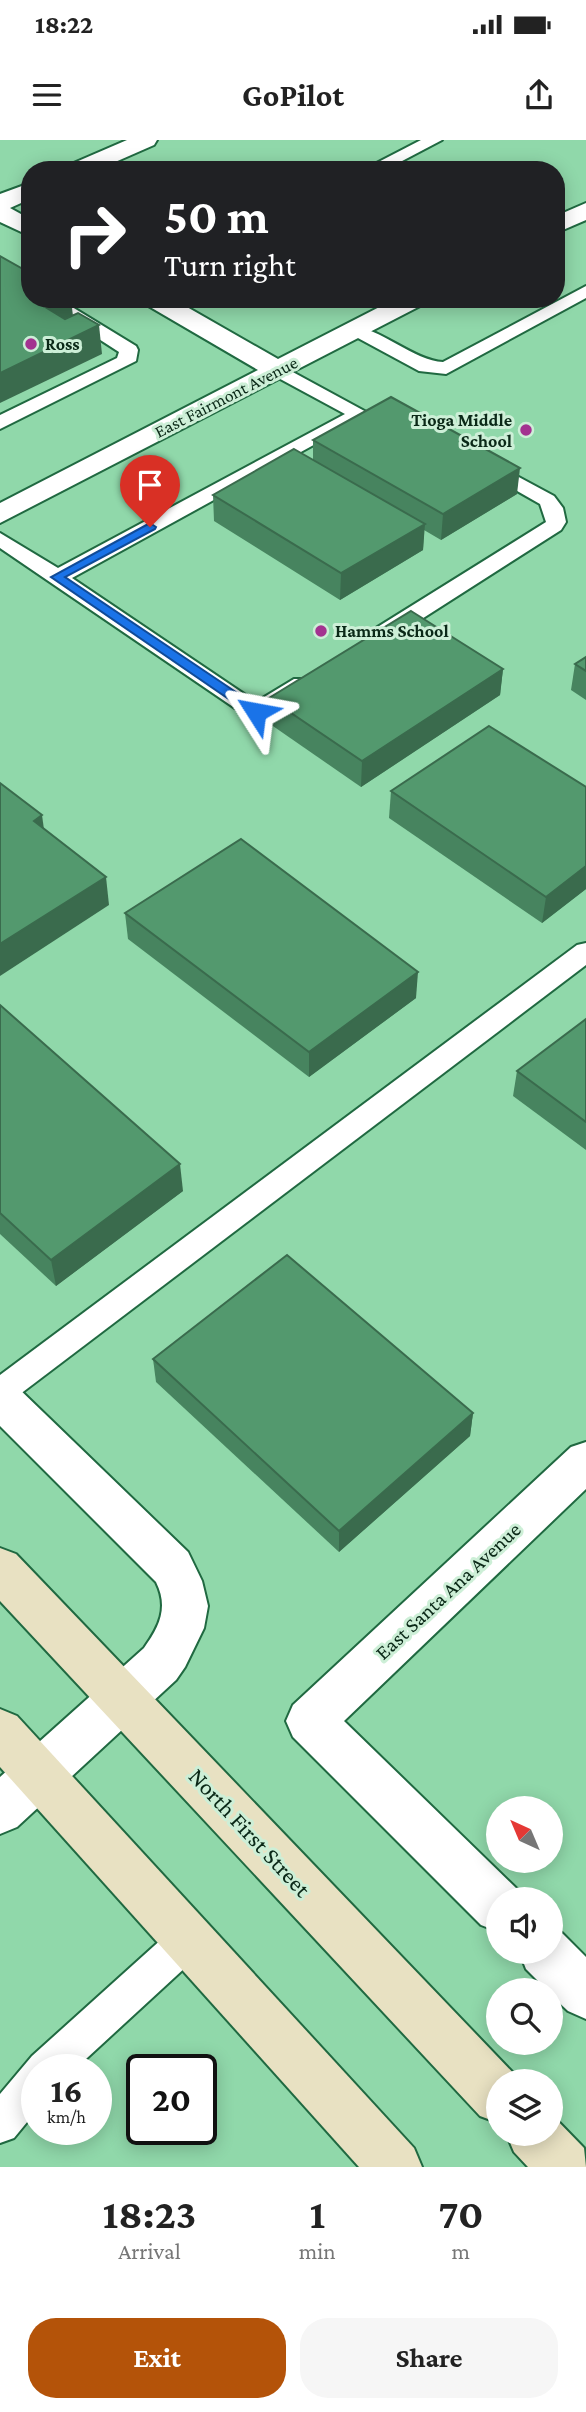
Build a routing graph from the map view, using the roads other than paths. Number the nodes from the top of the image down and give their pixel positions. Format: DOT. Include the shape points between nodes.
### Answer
graph roads {
  1 [pos="146,140"];
  2 [pos="434,140"];
  3 [pos="98,161"];
  4 [pos="389,161"];
  5 [pos="21,194"];
  6 [pos="0,203"];
  7 [pos="586,210"];
  8 [pos="0,212"];
  9 [pos="565,221"];
  10 [pos="21,224"];
  11 [pos="586,291"];
  12 [pos="565,303"];
  13 [pos="61,308"];
  14 [pos="170,308"];
  15 [pos="398,308"];
  16 [pos="555,308"];
  17 [pos="354,331"];
  18 [pos="278,370"];
  19 [pos="360,414"];
  20 [pos="385,415"];
  21 [pos="0,423"];
  22 [pos="466,454"];
  23 [pos="0,514"];
  24 [pos="0,538"];
  25 [pos="57,577"];
  26 [pos="362,647"];
  27 [pos="315,676"];
  28 [pos="586,952"];
  29 [pos="0,1392"];
  30 [pos="0,1398"];
  31 [pos="586,1461"];
  32 [pos="0,1569"];
  33 [pos="124,1699"];
  34 [pos="0,1732"];
  35 [pos="39,1776"];
  36 [pos="0,1810"];
  37 [pos="486,1894"];
  38 [pos="187,1941"];
  39 [pos="557,1964"];
  40 [pos="586,1993"];
  41 [pos="63,2054"];
  42 [pos="486,2082"];
  43 [pos="21,2098"];
  44 [pos="0,2124"];
  45 [pos="545,2146"];
  46 [pos="395,2167"];
  47 [pos="565,2167"];
  1 -- 3 [label="street"];
  2 -- 4 [label="lane"];
  5 -- 6 [label="street"];
  7 -- 9 [label="street"];
  8 -- 10 [label="street"];
  11 -- 12 [label="lane"];
  13 -- 21 [label="lane" via="129,350 126,361"];
  14 -- 18 [label="street"];
  15 -- 17 [label="street, East Fairmont Avenue"];
  16 -- 17 [label="lane" via="446,368 426,367"];
  17 -- 18 [label="street, East Fairmont Avenue"];
  18 -- 19 [label="lane"];
  18 -- 23 [label="street, East Fairmont Avenue"];
  19 -- 20 [label="lane"];
  19 -- 25 [label="lane"];
  22 -- 26 [label="lane" via="547,500 556,522 551,530"];
  24 -- 25 [label="lane"];
  25 -- 27 [label="lane" via="256,712"];
  28 -- 29 [label="lane"];
  30 -- 33 [label="street" via="172,1567 186,1590 186,1614 176,1641"];
  31 -- 37 [label="street, East Santa Ana Avenue" via="310,1721"];
  32 -- 33 [label="main road, North First Street"];
  33 -- 35 [label="street"];
  33 -- 42 [label="main road, North First Street"];
  34 -- 35 [label="main road"];
  35 -- 36 [label="street"];
  35 -- 38 [label="main road"];
  38 -- 41 [label="lane"];
  38 -- 46 [label="main road"];
  39 -- 40 [label="street"];
  43 -- 44 [label="lane"];
  45 -- 47 [label="main road"];
}
